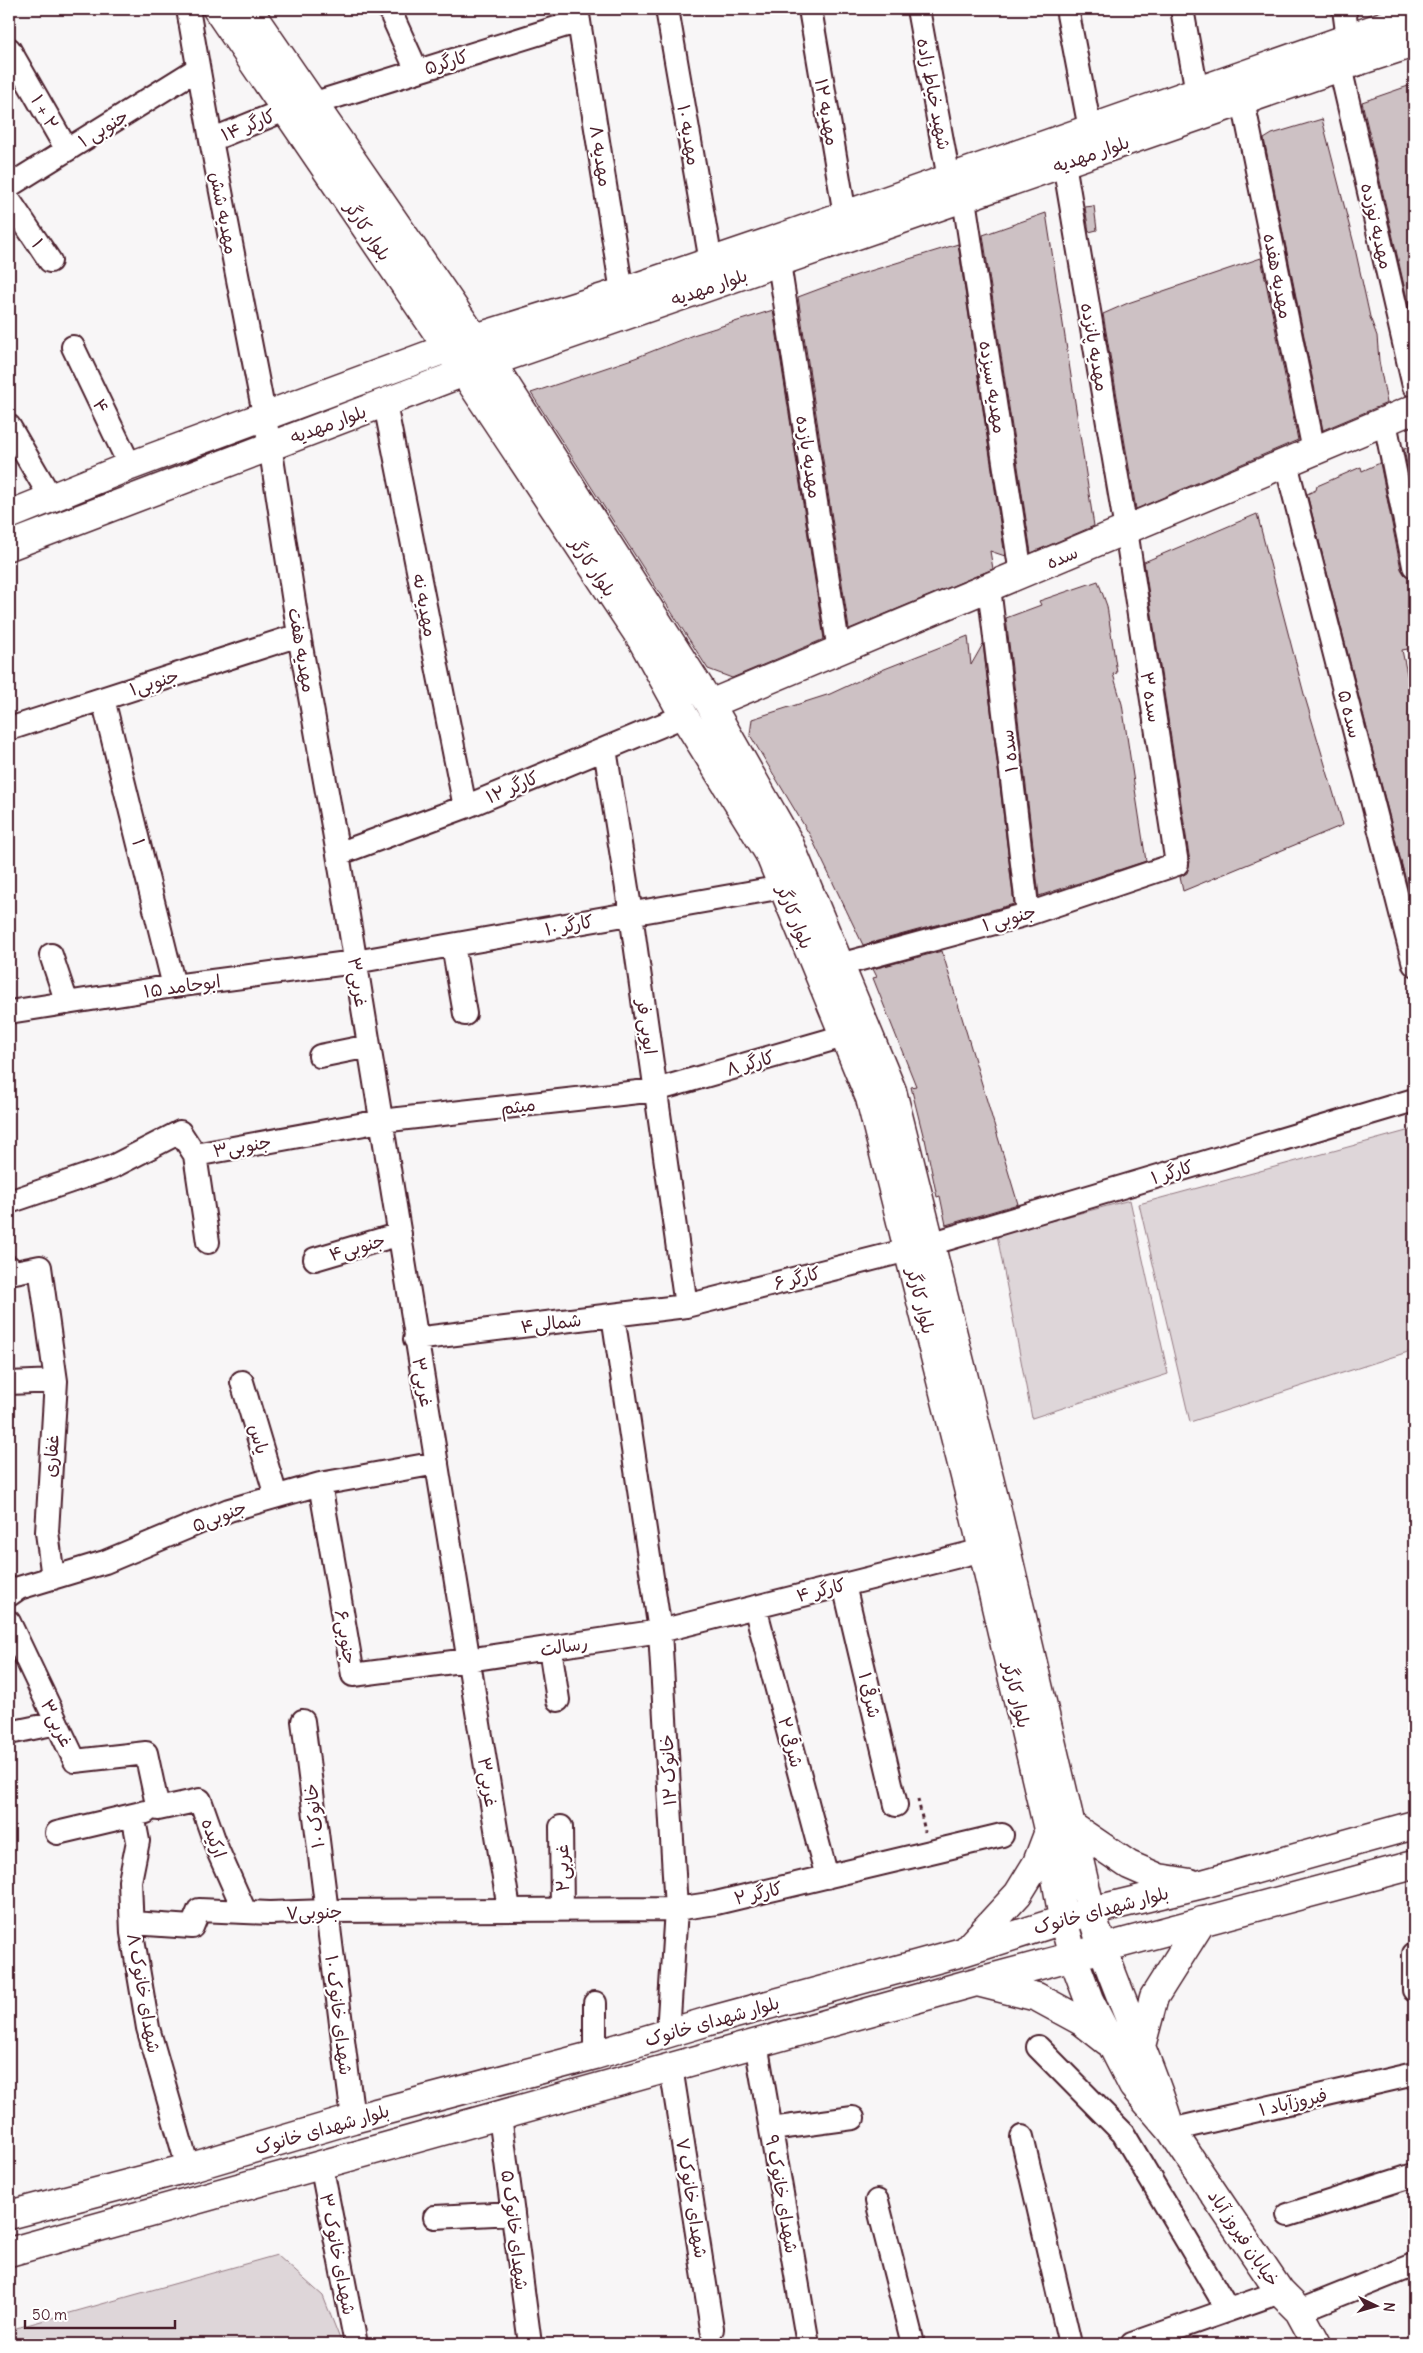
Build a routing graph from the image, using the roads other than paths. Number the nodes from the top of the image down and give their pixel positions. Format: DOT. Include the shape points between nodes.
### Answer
graph roads {
  1 [pos="188,9"];
  2 [pos="217,9"];
  3 [pos="248,9"];
  4 [pos="389,9"];
  5 [pos="667,9"];
  6 [pos="810,9"];
  7 [pos="918,9"];
  8 [pos="1067,9"];
  9 [pos="1182,9"];
  10 [pos="1344,9"];
  11 [pos="578,15"];
  12 [pos="1414,15"];
  13 [pos="1348,38"];
  14 [pos="1414,43"];
  15 [pos="9,49"];
  16 [pos="1340,66"];
  17 [pos="197,69"];
  18 [pos="417,72"];
  19 [pos="1197,92"];
  20 [pos="1243,101"];
  21 [pos="312,104"];
  22 [pos="285,110"];
  23 [pos="1090,130"];
  24 [pos="210,140"];
  25 [pos="67,150"];
  26 [pos="1064,163"];
  27 [pos="9,186"];
  28 [pos="957,189"];
  29 [pos="9,200"];
  30 [pos="389,215"];
  31 [pos="845,215"];
  32 [pos="367,230"];
  33 [pos="50,262"];
  34 [pos="711,262"];
  35 [pos="779,263"];
  36 [pos="668,288"];
  37 [pos="622,292"];
  38 [pos="475,338"];
  39 [pos="73,347"];
  40 [pos="448,348"];
  41 [pos="491,362"];
  42 [pos="464,373"];
  43 [pos="1414,386"];
  44 [pos="385,404"];
  45 [pos="1414,409"];
  46 [pos="263,416"];
  47 [pos="1386,422"];
  48 [pos="9,426"];
  49 [pos="270,445"];
  50 [pos="1314,451"];
  51 [pos="1286,463"];
  52 [pos="130,466"];
  53 [pos="51,498"];
  54 [pos="9,515"];
  55 [pos="1126,530"];
  56 [pos="9,546"];
  57 [pos="1414,566"];
  58 [pos="1021,574"];
  59 [pos="989,588"];
  60 [pos="299,635"];
  61 [pos="839,651"];
  62 [pos="103,699"];
  63 [pos="710,704"];
  64 [pos="684,716"];
  65 [pos="9,729"];
  66 [pos="605,749"];
  67 [pos="465,807"];
  68 [pos="338,854"];
  69 [pos="1177,864"];
  70 [pos="783,887"];
  71 [pos="631,914"];
  72 [pos="1028,914"];
  73 [pos="453,945"];
  74 [pos="51,955"];
  75 [pos="355,962"];
  76 [pos="1414,964"];
  77 [pos="839,965"];
  78 [pos="174,986"];
  79 [pos="67,1003"];
  80 [pos="9,1012"];
  81 [pos="465,1014"];
  82 [pos="844,1036"];
  83 [pos="369,1046"];
  84 [pos="320,1056"];
  85 [pos="656,1090"];
  86 [pos="1414,1100"];
  87 [pos="381,1121"];
  88 [pos="195,1155"];
  89 [pos="10,1198"];
  90 [pos="400,1234"];
  91 [pos="208,1242"];
  92 [pos="919,1247"];
  93 [pos="315,1259"];
  94 [pos="9,1267"];
  95 [pos="686,1306"];
  96 [pos="613,1315"];
  97 [pos="416,1340"];
  98 [pos="56,1381"];
  99 [pos="242,1382"];
  100 [pos="9,1383"];
  101 [pos="437,1463"];
  102 [pos="320,1484"];
  103 [pos="276,1496"];
  104 [pos="983,1550"];
  105 [pos="53,1578"];
  106 [pos="844,1584"];
  107 [pos="9,1595"];
  108 [pos="756,1607"];
  109 [pos="9,1622"];
  110 [pos="660,1631"];
  111 [pos="550,1648"];
  112 [pos="468,1660"];
  113 [pos="558,1700"];
  114 [pos="303,1721"];
  115 [pos="57,1723"];
  116 [pos="9,1733"];
  117 [pos="896,1805"];
  118 [pos="158,1809"];
  119 [pos="133,1815"];
  120 [pos="1414,1825"];
  121 [pos="562,1828"];
  122 [pos="1061,1831"];
  123 [pos="57,1833"];
  124 [pos="1002,1835"];
  125 [pos="1414,1865"];
  126 [pos="827,1876"];
  127 [pos="1199,1885"];
  128 [pos="509,1909"];
  129 [pos="562,1909"];
  130 [pos="676,1909"];
  131 [pos="326,1911"];
  132 [pos="1091,1911"];
  133 [pos="245,1912"];
  134 [pos="1063,1919"];
  135 [pos="1202,1921"];
  136 [pos="132,1923"];
  137 [pos="1101,1948"];
  138 [pos="966,1950"];
  139 [pos="1414,1954"];
  140 [pos="1073,1957"];
  141 [pos="976,1982"];
  142 [pos="1414,1990"];
  143 [pos="595,2002"];
  144 [pos="668,2033"];
  145 [pos="756,2043"];
  146 [pos="1111,2045"];
  147 [pos="1141,2046"];
  148 [pos="1038,2047"];
  149 [pos="595,2055"];
  150 [pos="671,2067"];
  151 [pos="1414,2074"];
  152 [pos="500,2116"];
  153 [pos="853,2118"];
  154 [pos="353,2119"];
  155 [pos="771,2129"];
  156 [pos="1171,2130"];
  157 [pos="1022,2137"];
  158 [pos="321,2164"];
  159 [pos="188,2168"];
  160 [pos="1414,2175"];
  161 [pos="877,2201"];
  162 [pos="513,2212"];
  163 [pos="9,2215"];
  164 [pos="1288,2215"];
  165 [pos="435,2217"];
  166 [pos="9,2252"];
  167 [pos="1414,2265"];
  168 [pos="1280,2292"];
  169 [pos="1228,2310"];
  170 [pos="1299,2312"];
  171 [pos="712,2329"];
  172 [pos="356,2344"];
  173 [pos="530,2344"];
  174 [pos="808,2344"];
  175 [pos="913,2344"];
  176 [pos="1070,2344"];
  177 [pos="1132,2344"];
  178 [pos="1317,2344"];
  1 -- 17 [label="street, مهدیه شش"];
  2 -- 22 [label="main road, بلوار کارگر"];
  3 -- 21 [label="main road, بلوار کارگر"];
  4 -- 18 [label="street"];
  5 -- 34 [label="street, مهدیه ۱۰"];
  6 -- 31 [label="street, مهدیه ۱۲"];
  7 -- 28 [label="street, شهید خیاط زاده"];
  8 -- 23 [label="street"];
  9 -- 19 [label="street"];
  10 -- 13 [label="street"];
  11 -- 18 [label="street, کارگر۵"];
  11 -- 37 [label="street, مهدیه ۸"];
  12 -- 13 [label="main road, بلوار مهدیه"];
  13 -- 19 [label="main road, بلوار مهدیه"];
  14 -- 16 [label="main road, بلوار مهدیه"];
  15 -- 25 [label="street, ۱ + ۲"];
  16 -- 20 [label="main road, بلوار مهدیه"];
  16 -- 43 [label="street, مهدیه نوزده"];
  17 -- 24 [label="street, مهدیه شش"];
  17 -- 25 [label="street, ۱ جنوبی"];
  18 -- 21 [label="street, کارگر۵"];
  19 -- 23 [label="main road, بلوار مهدیه"];
  20 -- 26 [label="main road, بلوار مهدیه"];
  20 -- 50 [label="street, مهدیه هفده"];
  21 -- 30 [label="main road, بلوار کارگر"];
  22 -- 24 [label="street, کارگر ۱۴"];
  22 -- 32 [label="main road, بلوار کارگر"];
  23 -- 28 [label="main road, بلوار مهدیه"];
  24 -- 46 [label="street, مهدیه شش"];
  25 -- 27 [label="street, ۱ جنوبی"];
  26 -- 28 [label="main road, بلوار مهدیه"];
  26 -- 55 [label="street, مهدیه پانزده"];
  28 -- 31 [label="main road, بلوار مهدیه"];
  28 -- 35 [label="main road, بلوار مهدیه"];
  28 -- 58 [label="street, مهدیه سیزده"];
  29 -- 33 [label="street, ۱"];
  30 -- 32 [label="main road"];
  30 -- 38 [label="main road, بلوار کارگر"];
  31 -- 34 [label="main road, بلوار مهدیه"];
  32 -- 40 [label="main road, بلوار کارگر"];
  34 -- 36 [label="main road, بلوار مهدیه"];
  35 -- 36 [label="main road, بلوار مهدیه"];
  35 -- 61 [label="street, مهدیه یازده"];
  36 -- 37 [label="main road, بلوار مهدیه"];
  36 -- 41 [label="main road, بلوار مهدیه"];
  37 -- 38 [label="main road, بلوار مهدیه"];
  38 -- 40 [label="main road, بلوار مهدیه"];
  38 -- 41 [label="main road, بلوار کارگر"];
  39 -- 52 [label="street, ۴"];
  40 -- 42 [label="main road, بلوار کارگر"];
  40 -- 46 [label="main road, بلوار مهدیه"];
  41 -- 42 [label="main road, بلوار مهدیه"];
  41 -- 63 [label="main road, بلوار کارگر"];
  42 -- 44 [label="main road, بلوار مهدیه"];
  42 -- 64 [label="main road, بلوار کارگر" via="642,640"];
  44 -- 49 [label="main road, بلوار مهدیه"];
  44 -- 67 [label="street, مهدیه نه"];
  45 -- 47 [label="main road, سده"];
  46 -- 49 [label="street, مهدیه شش"];
  46 -- 52 [label="main road, بلوار مهدیه"];
  47 -- 50 [label="main road, سده"];
  47 -- 57 [label="street"];
  48 -- 53 [label="street"];
  49 -- 56 [label="main road, بلوار مهدیه"];
  49 -- 60 [label="street, مهدیه هفت"];
  50 -- 51 [label="main road, سده"];
  51 -- 55 [label="main road, سده"];
  51 -- 76 [label="street, سده ۵"];
  52 -- 53 [label="main road, بلوار مهدیه"];
  53 -- 54 [label="main road, بلوار مهدیه"];
  55 -- 58 [label="main road, سده"];
  55 -- 69 [label="street, سده ۳"];
  58 -- 59 [label="main road, سده"];
  59 -- 61 [label="main road, سده"];
  59 -- 72 [label="street, سده ۱"];
  60 -- 62 [label="street, جنوبی۱"];
  60 -- 68 [label="street, مهدیه هفت"];
  61 -- 63 [label="main road, سده"];
  62 -- 65 [label="street, جنوبی۱"];
  62 -- 78 [label="street, ۱"];
  63 -- 77 [label="main road, بلوار کارگر" via="789,843"];
  64 -- 66 [label="street, کارگر ۱۲"];
  64 -- 70 [label="main road, بلوار کارگر" via="769,853"];
  66 -- 67 [label="street, کارگر ۱۲"];
  66 -- 71 [label="street, ایوبی فر"];
  67 -- 68 [label="street, کارگر ۱۲"];
  68 -- 75 [label="street, غربی۳"];
  69 -- 72 [label="street, ۱ جنوبی"];
  70 -- 71 [label="street, کارگر ۱۰"];
  70 -- 82 [label="main road, بلوار کارگر"];
  71 -- 73 [label="street, کارگر ۱۰"];
  71 -- 85 [label="street, ایوبی فر"];
  72 -- 77 [label="street, ۱ جنوبی"];
  73 -- 75 [label="street, کارگر ۱۰"];
  73 -- 81 [label="street"];
  74 -- 79 [label="street"];
  75 -- 78 [label="street, ابوحامد ۱۵"];
  75 -- 83 [label="street, غربی۳"];
  77 -- 92 [label="main road, بلوار کارگر" via="892,1091"];
  78 -- 79 [label="street, ابوحامد ۱۵"];
  79 -- 80 [label="street, ابوحامد ۱۵"];
  82 -- 85 [label="street, کارگر ۸"];
  82 -- 92 [label="main road, بلوار کارگر" via="870,1098"];
  83 -- 84 [label="street"];
  83 -- 87 [label="street, غربی۳"];
  85 -- 87 [label="street, میثم"];
  85 -- 95 [label="street, ایوبی فر"];
  86 -- 92 [label="street, کارگر ۱"];
  87 -- 88 [label="street, جنوبی۳"];
  87 -- 90 [label="street, غربی۳"];
  88 -- 89 [label="street, جنوبی۳" via="180,1132 112,1167"];
  88 -- 91 [label="street"];
  90 -- 93 [label="street, جنوبی۴"];
  90 -- 97 [label="street, غربی۳"];
  92 -- 95 [label="street, کارگر ۶"];
  92 -- 104 [label="main road, بلوار کارگر"];
  92 -- 122 [label="main road, بلوار کارگر" via="996,1502"];
  94 -- 98 [label="street, غفاری" via="10,1274 40,1267"];
  95 -- 96 [label="street, شمالی۴"];
  96 -- 97 [label="street, شمالی۴"];
  96 -- 110 [label="street, خانوک ۱۲"];
  97 -- 101 [label="street, غربی۳"];
  98 -- 100 [label="street"];
  98 -- 105 [label="street, غفاری" via="47,1532"];
  99 -- 103 [label="street, یاس"];
  101 -- 102 [label="street, جنوبی۵"];
  101 -- 112 [label="street, غربی۳"];
  102 -- 103 [label="street, جنوبی۵"];
  102 -- 112 [label="street, جنوبی۶" via="353,1675"];
  103 -- 105 [label="street, جنوبی۵" via="229,1510 105,1562"];
  104 -- 106 [label="street, کارگر ۴"];
  104 -- 122 [label="main road, بلوار کارگر"];
  105 -- 107 [label="street, جنوبی۵" via="19,1588"];
  106 -- 108 [label="street, کارگر ۴"];
  106 -- 117 [label="street, شرقی ۱"];
  108 -- 110 [label="street, کارگر ۴"];
  108 -- 126 [label="street, شرقی ۲"];
  109 -- 115 [label="street, غربی۳"];
  110 -- 111 [label="street, رسالت"];
  110 -- 130 [label="street, خانوک ۱۲"];
  111 -- 112 [label="street, رسالت"];
  111 -- 113 [label="street"];
  112 -- 128 [label="street, غربی۳"];
  114 -- 131 [label="street, خانوک ۱۰"];
  115 -- 116 [label="street"];
  115 -- 118 [label="street, غربی۳" via="76,1761 146,1753"];
  118 -- 119 [label="street"];
  118 -- 133 [label="street, ارکیده" via="200,1800"];
  119 -- 123 [label="street"];
  119 -- 136 [label="street, شهدای خانوک ۸" via="138,1841 130,1881"];
  120 -- 127 [label="main road, بلوار شهدای خانوک"];
  121 -- 129 [label="street, غربی۲"];
  122 -- 127 [label="main road" via="1159,1878"];
  122 -- 132 [label="main road, بلوار کارگر"];
  122 -- 134 [label="main road, بلوار کارگر"];
  122 -- 138 [label="main road" via="1018,1894"];
  124 -- 126 [label="street, کارگر ۲"];
  125 -- 135 [label="main road, بلوار شهدای خانوک"];
  126 -- 130 [label="street, کارگر ۲" via="716,1903"];
  127 -- 132 [label="main road, بلوار شهدای خانوک"];
  128 -- 129 [label="street, کارگر ۲"];
  128 -- 131 [label="street, جنوبی۷"];
  129 -- 130 [label="street, کارگر ۲"];
  130 -- 144 [label="street, خانوک ۱۲"];
  131 -- 133 [label="street, جنوبی۷"];
  131 -- 154 [label="street, شهدای خانوک ۱۰"];
  132 -- 134 [label="main road, بلوار شهدای خانوک"];
  132 -- 137 [label="main road, بلوار کارگر"];
  133 -- 136 [label="street, جنوبی۷" via="199,1910 192,1927"];
  134 -- 138 [label="main road, بلوار شهدای خانوک"];
  134 -- 140 [label="main road, بلوار کارگر"];
  135 -- 137 [label="main road, بلوار شهدای خانوک"];
  135 -- 147 [label="main road" via="1154,1997"];
  136 -- 159 [label="street, شهدای خانوک ۸" via="148,2028"];
  137 -- 140 [label="main road, بلوار شهدای خانوک"];
  137 -- 147 [label="main road, بلوار کارگر"];
  138 -- 144 [label="main road, بلوار شهدای خانوک"];
  139 -- 142 [label="street"];
  140 -- 141 [label="main road, بلوار شهدای خانوک"];
  140 -- 146 [label="main road, بلوار کارگر"];
  141 -- 145 [label="main road, بلوار شهدای خانوک"];
  141 -- 146 [label="main road" via="1037,1997 1084,2022"];
  143 -- 149 [label="street"];
  144 -- 149 [label="main road, بلوار شهدای خانوک"];
  145 -- 150 [label="main road, بلوار شهدای خانوک"];
  145 -- 155 [label="street, شهدای خانوک ۹"];
  146 -- 156 [label="main road, بلوار کارگر" via="1133,2086"];
  147 -- 156 [label="main road, بلوار کارگر"];
  148 -- 169 [label="street" via="1123,2133"];
  149 -- 154 [label="main road, بلوار شهدای خانوک"];
  150 -- 152 [label="main road, بلوار شهدای خانوک"];
  150 -- 171 [label="street, شهدای خانوک ۷"];
  151 -- 156 [label="street, فیروزآباد ۱"];
  152 -- 158 [label="main road, بلوار شهدای خانوک"];
  152 -- 162 [label="street, شهدای خانوک ۵"];
  153 -- 155 [label="street"];
  154 -- 159 [label="main road, بلوار شهدای خانوک"];
  155 -- 174 [label="street, شهدای خانوک ۹"];
  156 -- 168 [label="main road, خیابان فیروز آباد"];
  157 -- 176 [label="street"];
  158 -- 166 [label="main road, بلوار شهدای خانوک"];
  158 -- 172 [label="street, شهدای خانوک ۳"];
  159 -- 163 [label="main road, بلوار شهدای خانوک"];
  160 -- 164 [label="street"];
  161 -- 175 [label="street"];
  162 -- 165 [label="street"];
  162 -- 173 [label="street, شهدای خانوک ۵"];
  167 -- 170 [label="street"];
  168 -- 169 [label="street"];
  168 -- 170 [label="main road, خیابان فیروز آباد"];
  169 -- 177 [label="street"];
  170 -- 178 [label="main road, خیابان فیروز آباد"];
}
